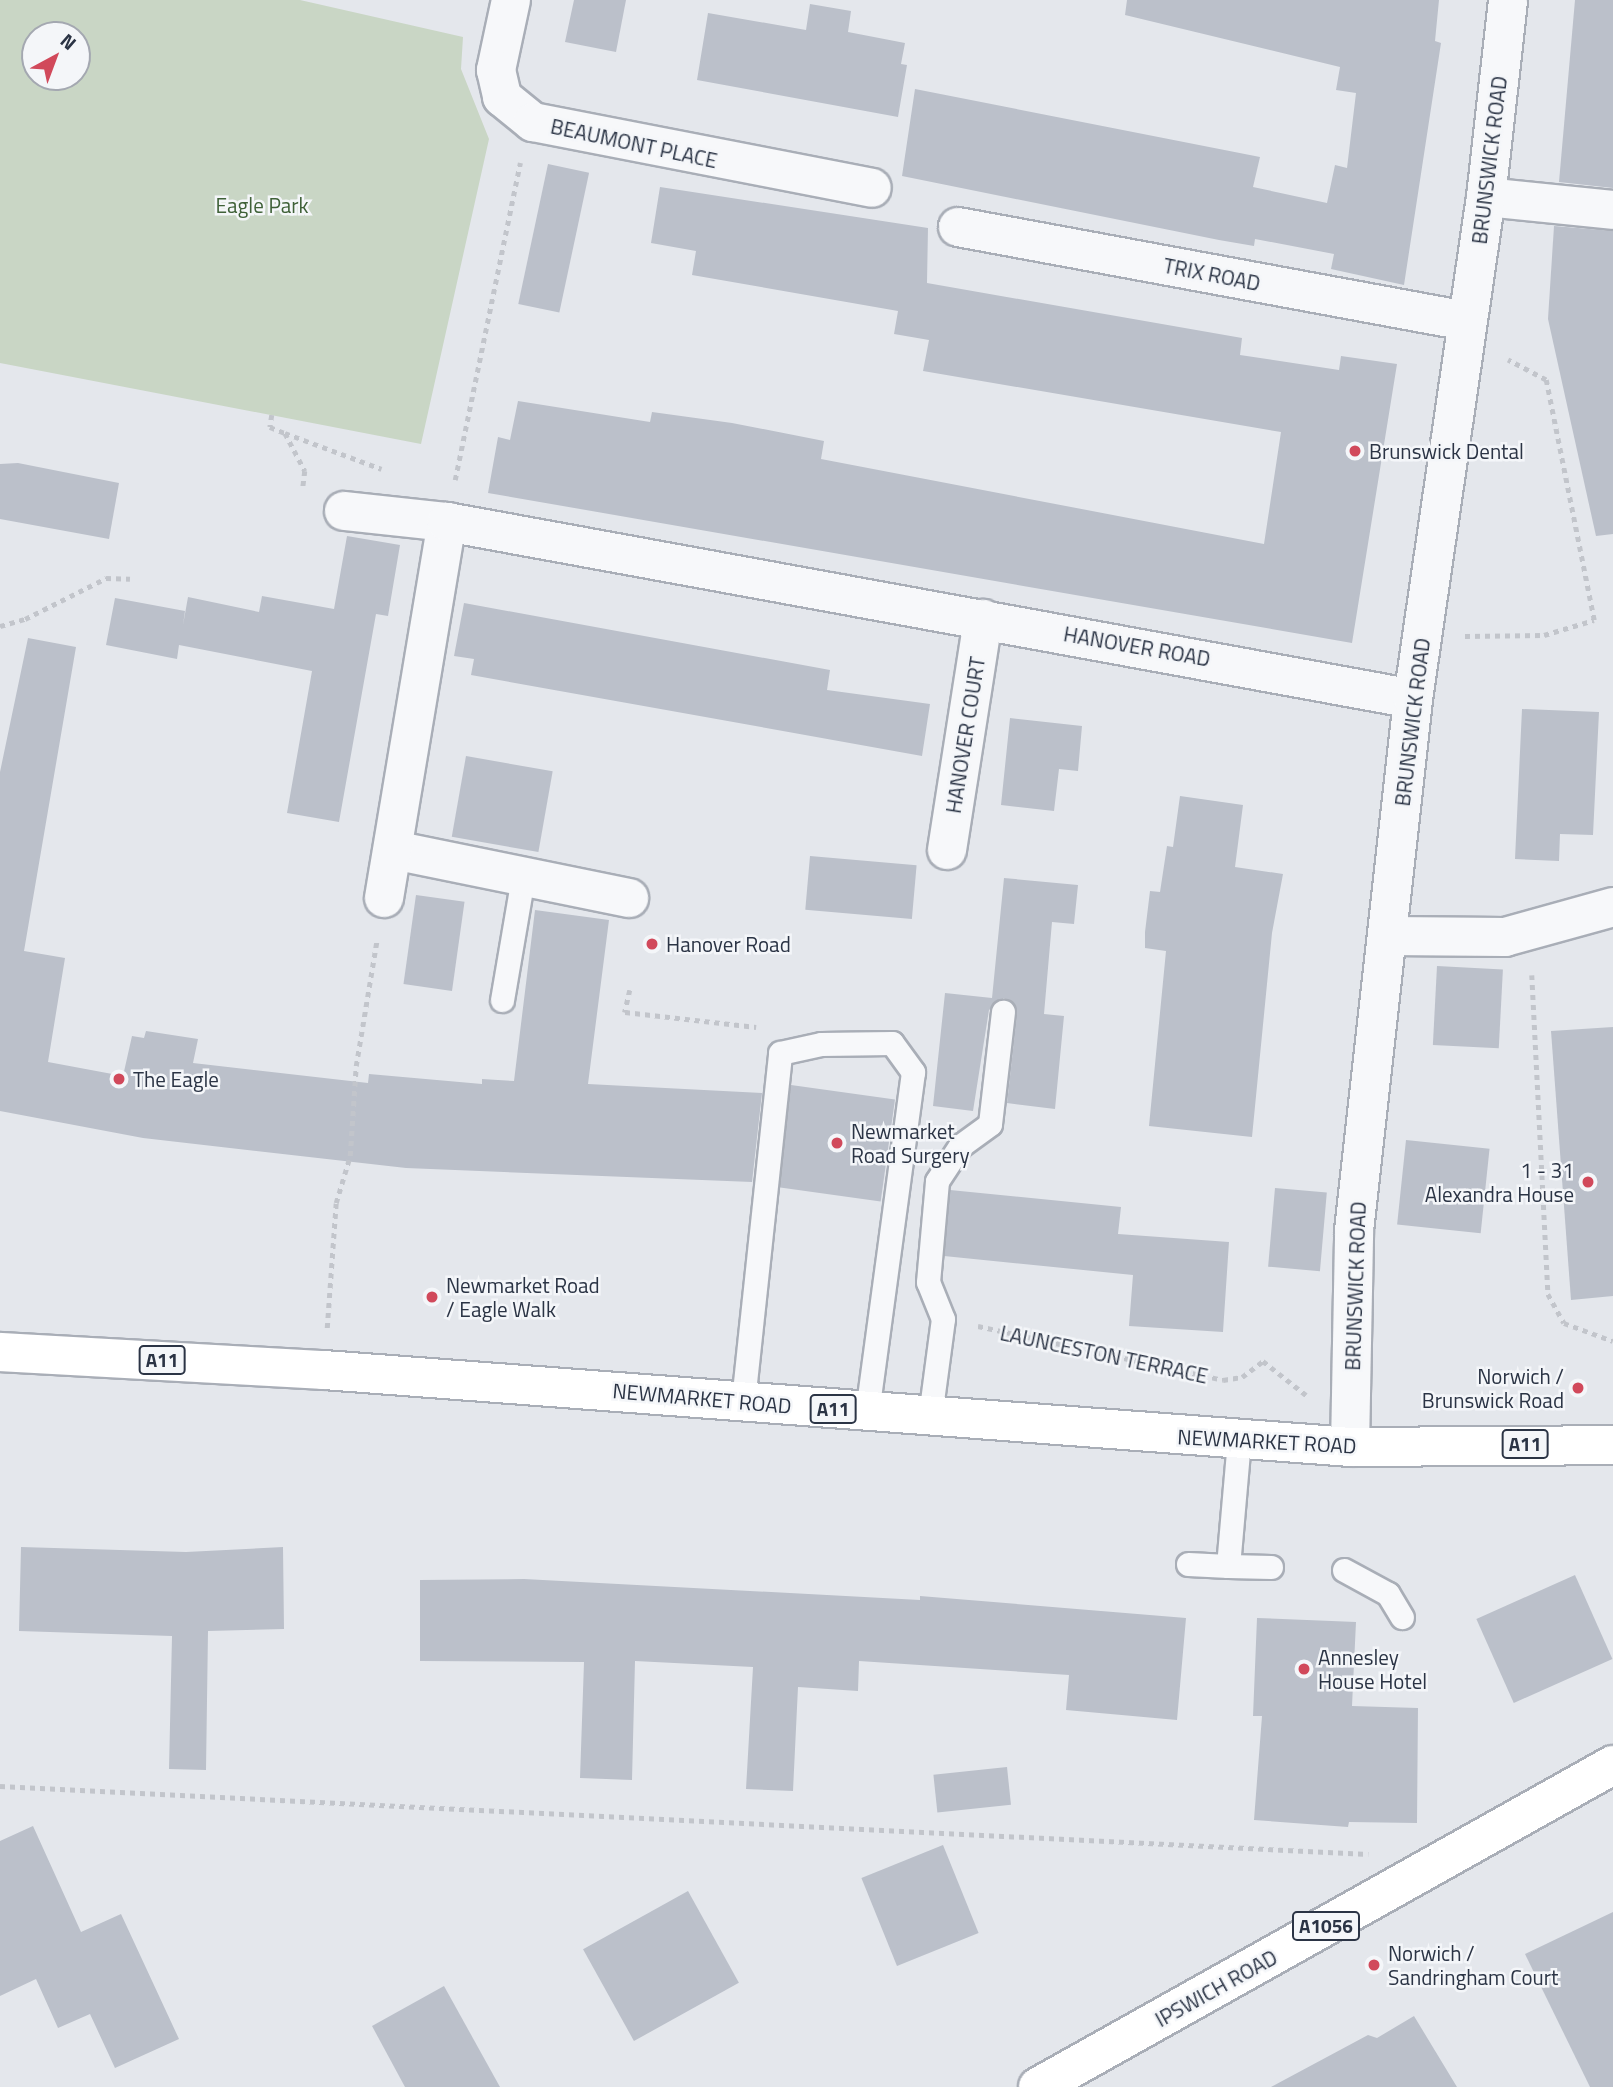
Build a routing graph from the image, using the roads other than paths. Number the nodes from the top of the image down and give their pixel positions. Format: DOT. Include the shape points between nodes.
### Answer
graph roads {
  1 [pos="511,0"];
  2 [pos="1508,0"];
  3 [pos="872,188"];
  4 [pos="1486,197"];
  5 [pos="1613,210"];
  6 [pos="958,227"];
  7 [pos="1464,329"];
  8 [pos="344,511"];
  9 [pos="447,522"];
  10 [pos="983,619"];
  11 [pos="1413,699"];
  12 [pos="393,850"];
  13 [pos="947,850"];
  14 [pos="523,877"];
  15 [pos="384,898"];
  16 [pos="629,898"];
  17 [pos="1613,907"];
  18 [pos="1389,936"];
  19 [pos="502,1000"];
  20 [pos="1003,1012"];
  21 [pos="0,1352"];
  22 [pos="743,1401"];
  23 [pos="867,1412"];
  24 [pos="930,1416"];
  25 [pos="1239,1440"];
  26 [pos="1613,1445"];
  27 [pos="1350,1447"];
  28 [pos="1188,1564"];
  29 [pos="1228,1566"];
  30 [pos="1271,1567"];
  31 [pos="1344,1570"];
  32 [pos="1402,1617"];
  33 [pos="1613,1765"];
  34 [pos="1081,2077"];
  35 [pos="1038,2087"];
  1 -- 3 [label="street, BEAUMONT PLACE" via="496,70 502,97 533,122"];
  2 -- 4 [label="street, BRUNSWICK ROAD"];
  4 -- 5 [label="street"];
  4 -- 7 [label="street, BRUNSWICK ROAD"];
  6 -- 7 [label="street, TRIX ROAD"];
  7 -- 11 [label="street, BRUNSWICK ROAD"];
  8 -- 9 [label="street, HANOVER ROAD"];
  9 -- 10 [label="street, HANOVER ROAD"];
  9 -- 12 [label="street"];
  10 -- 11 [label="street, HANOVER ROAD"];
  10 -- 13 [label="street, HANOVER COURT"];
  11 -- 18 [label="street, BRUNSWICK ROAD"];
  12 -- 14 [label="street"];
  12 -- 15 [label="street"];
  14 -- 16 [label="street"];
  14 -- 19 [label="lane"];
  17 -- 18 [label="street" via="1505,937"];
  18 -- 27 [label="street, BRUNSWICK ROAD" via="1354,1231"];
  20 -- 24 [label="lane" via="990,1124 960,1146 937,1181 928,1282 943,1319"];
  21 -- 22 [label="main road, NEWMARKET ROAD / A11"];
  22 -- 23 [label="main road, NEWMARKET ROAD / A11"];
  22 -- 23 [label="lane" via="780,1053 821,1044 892,1043 913,1072"];
  23 -- 24 [label="main road, NEWMARKET ROAD / A11"];
  24 -- 25 [label="main road, NEWMARKET ROAD / A11"];
  25 -- 27 [label="main road, NEWMARKET ROAD / A11"];
  25 -- 29 [label="lane"];
  26 -- 27 [label="main road, NEWMARKET ROAD / A11"];
  28 -- 29 [label="lane"];
  29 -- 30 [label="lane"];
  31 -- 32 [label="lane" via="1388,1594"];
  33 -- 34 [label="main road, IPSWICH ROAD / A1056" via="1401,1884"];
  34 -- 35 [label="main road, IPSWICH ROAD / A1056"];
}
